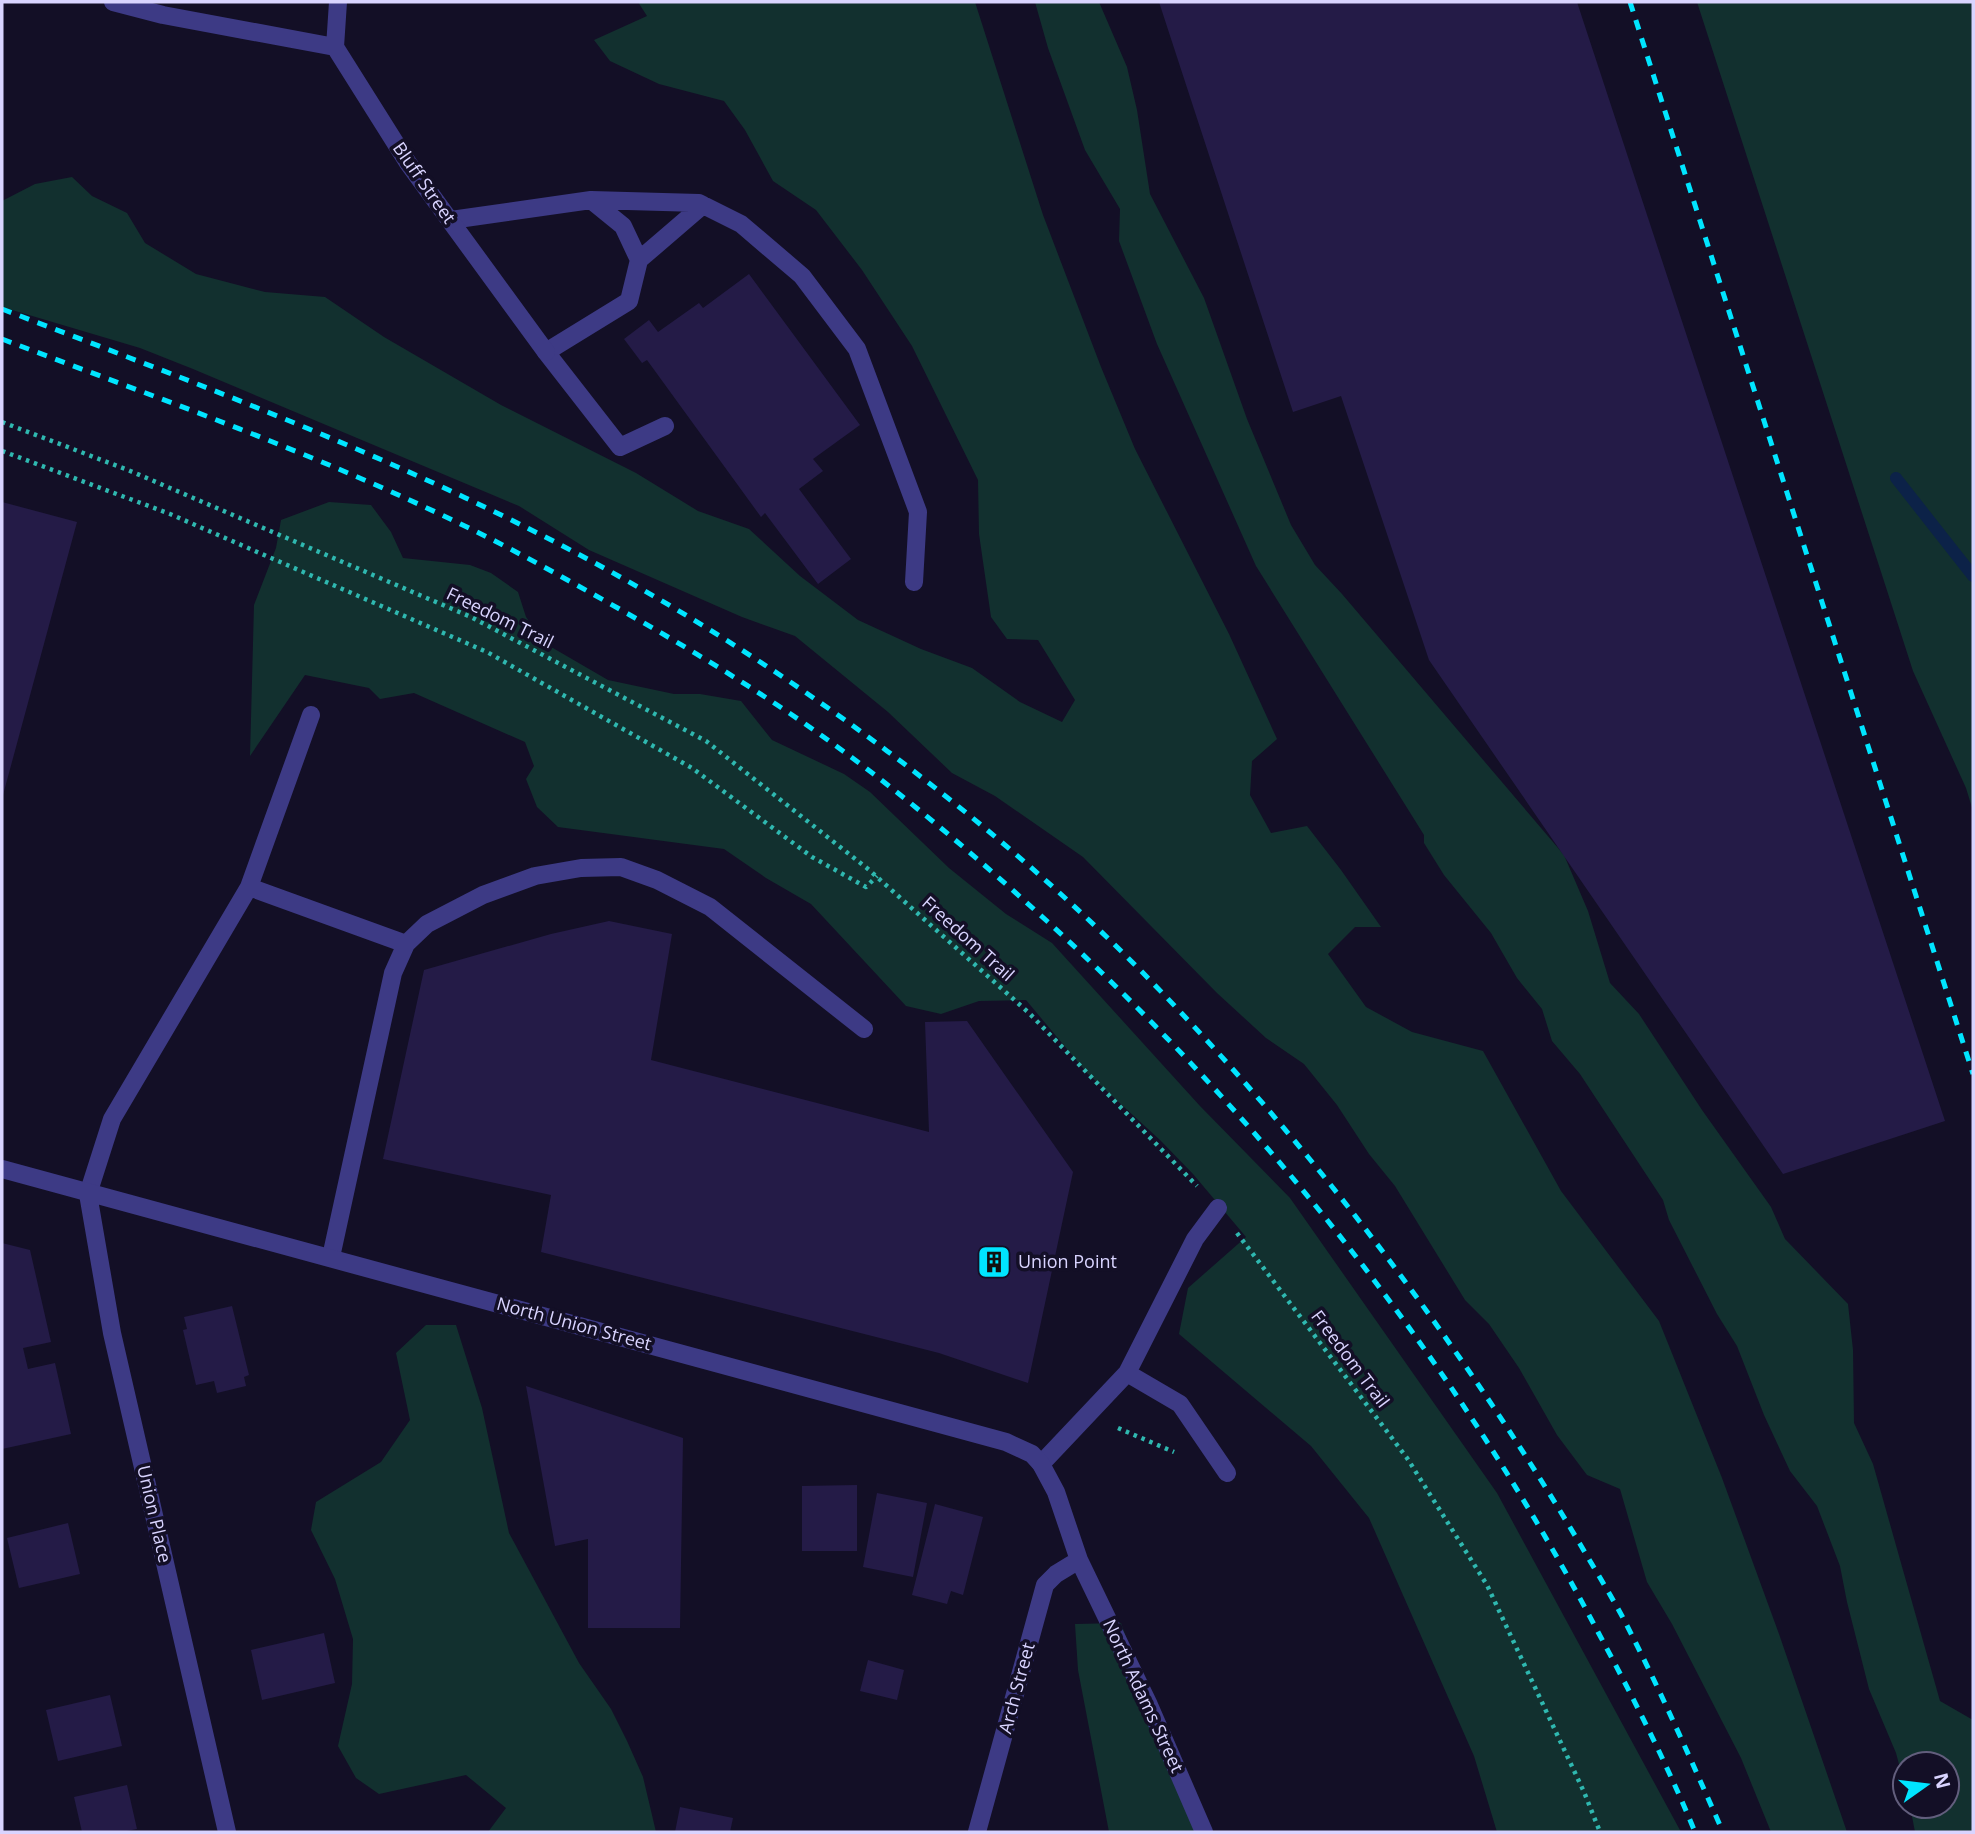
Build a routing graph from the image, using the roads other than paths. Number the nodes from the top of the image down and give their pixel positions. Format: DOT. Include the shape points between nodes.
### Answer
graph roads {
  1 [pos="113,2"];
  2 [pos="338,2"];
  3 [pos="335,47"];
  4 [pos="591,200"];
  5 [pos="703,205"];
  6 [pos="451,220"];
  7 [pos="639,260"];
  8 [pos="546,352"];
  9 [pos="664,426"];
  10 [pos="914,582"];
  11 [pos="310,715"];
  12 [pos="249,887"];
  13 [pos="406,944"];
  14 [pos="864,1029"];
  15 [pos="2,1169"];
  16 [pos="88,1194"];
  17 [pos="1218,1208"];
  18 [pos="331,1257"];
  19 [pos="1127,1373"];
  20 [pos="1041,1464"];
  21 [pos="1227,1473"];
  22 [pos="1079,1560"];
  23 [pos="227,1832"];
  24 [pos="977,1832"];
  25 [pos="1204,1832"];
  1 -- 3 [label="street"];
  2 -- 3 [label="street"];
  3 -- 6 [label="street, Bluff Street" via="408,163"];
  4 -- 5 [label="street"];
  4 -- 6 [label="street"];
  4 -- 7 [label="street" via="623,226"];
  5 -- 7 [label="street"];
  5 -- 10 [label="street" via="741,224 802,276 857,349 918,512"];
  6 -- 8 [label="street, Bluff Street"];
  7 -- 8 [label="street" via="629,302"];
  8 -- 9 [label="street, Bluff Street" via="620,447"];
  11 -- 12 [label="street"];
  12 -- 13 [label="street"];
  12 -- 16 [label="street" via="112,1119"];
  13 -- 14 [label="street" via="427,924 483,895 535,876 621,867 710,907"];
  13 -- 18 [label="street" via="393,973"];
  15 -- 16 [label="street, North Union Street"];
  16 -- 18 [label="street, North Union Street"];
  16 -- 23 [label="street, Union Place" via="111,1333"];
  17 -- 19 [label="street" via="1195,1240"];
  18 -- 20 [label="street, North Union Street" via="1006,1442 1032,1454"];
  19 -- 20 [label="street"];
  19 -- 21 [label="street" via="1180,1404"];
  20 -- 22 [label="street, North Union Street" via="1056,1492"];
  22 -- 24 [label="street, Arch Street" via="1045,1585"];
  22 -- 25 [label="street, North Adams Street"];
}
